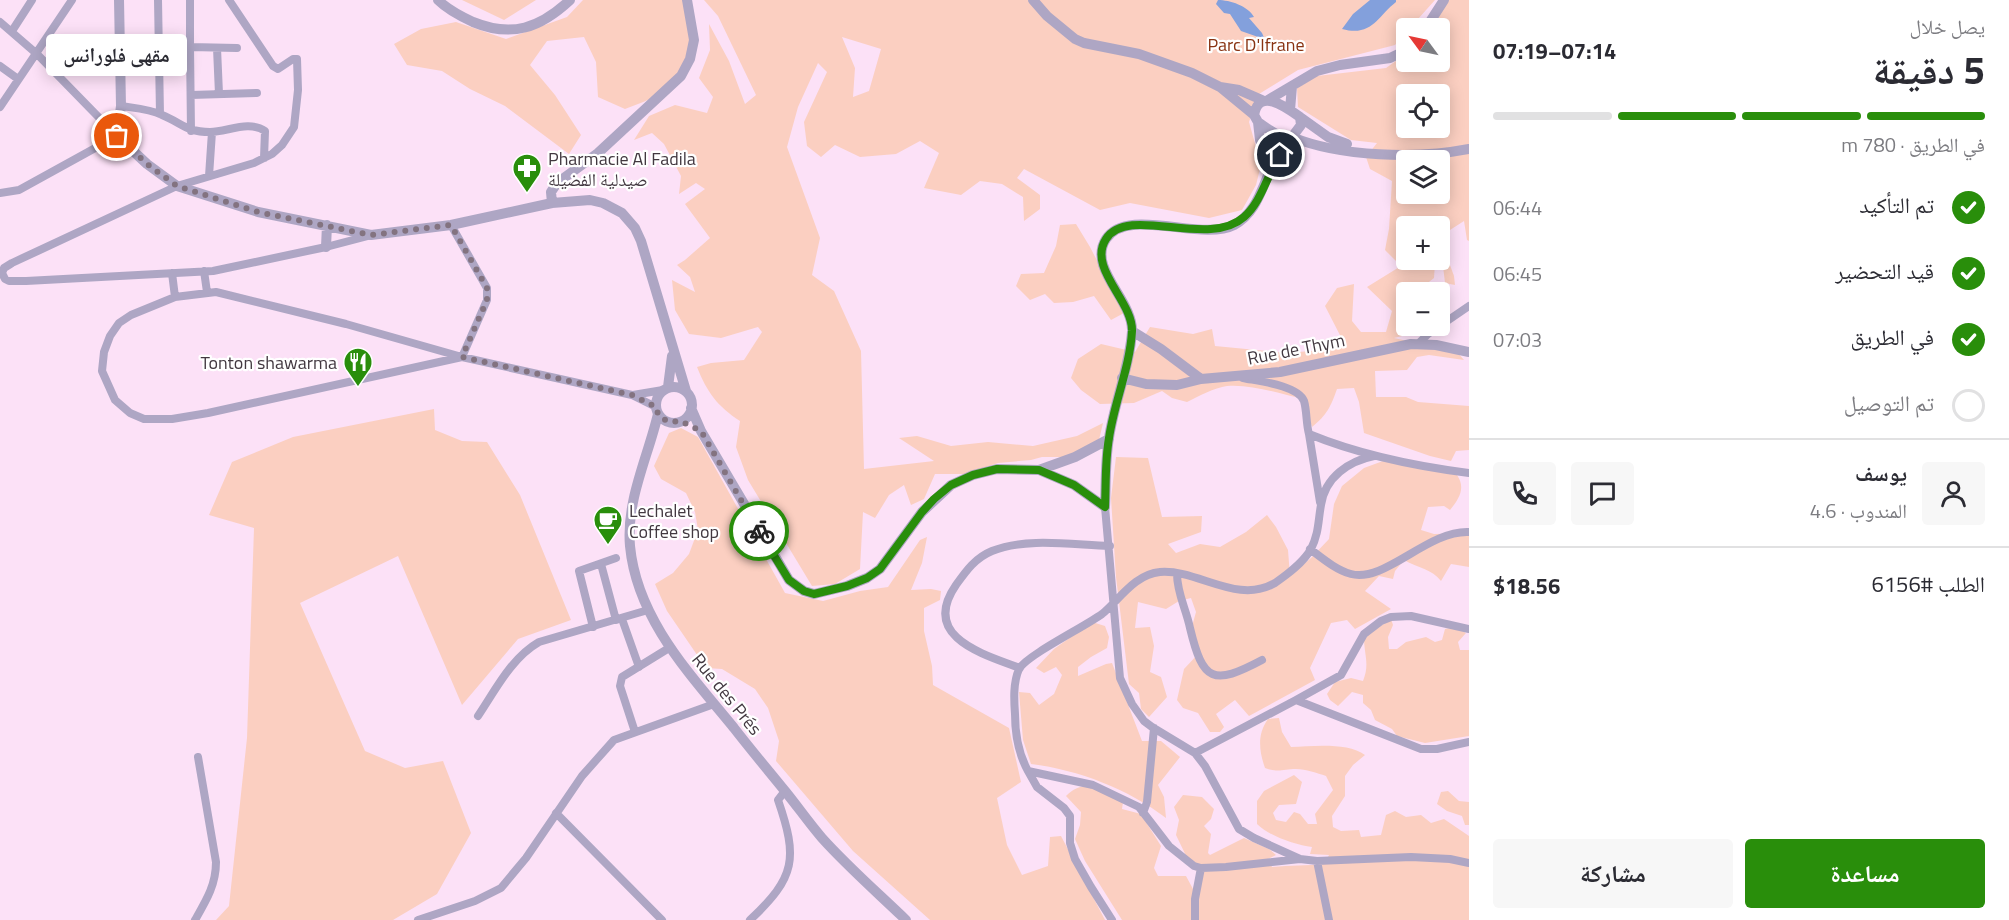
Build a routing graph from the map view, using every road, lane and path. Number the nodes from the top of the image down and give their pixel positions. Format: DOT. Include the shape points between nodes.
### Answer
graph roads {
  1 [pos="32,0"];
  2 [pos="72,0"];
  3 [pos="119,0"];
  4 [pos="158,0"];
  5 [pos="190,0"];
  6 [pos="229,0"];
  7 [pos="438,0"];
  8 [pos="570,0"];
  9 [pos="687,0"];
  10 [pos="1034,0"];
  11 [pos="1444,0"];
  12 [pos="1432,18"];
  13 [pos="0,22"];
  14 [pos="12,31"];
  15 [pos="190,46"];
  16 [pos="159,48"];
  17 [pos="217,48"];
  18 [pos="237,48"];
  19 [pos="121,49"];
  20 [pos="37,54"];
  21 [pos="1396,55"];
  22 [pos="0,66"];
  23 [pos="18,79"];
  24 [pos="1292,86"];
  25 [pos="1220,87"];
  26 [pos="257,93"];
  27 [pos="191,94"];
  28 [pos="219,94"];
  29 [pos="1265,100"];
  30 [pos="121,106"];
  31 [pos="0,107"];
  32 [pos="1290,110"];
  33 [pos="160,114"];
  34 [pos="1300,117"];
  35 [pos="1256,118"];
  36 [pos="191,131"];
  37 [pos="212,132"];
  38 [pos="117,136"];
  39 [pos="1291,138"];
  40 [pos="1469,144"];
  41 [pos="1469,149"];
  42 [pos="264,158"];
  43 [pos="1270,170"];
  44 [pos="209,176"];
  45 [pos="177,186"];
  46 [pos="0,193"];
  47 [pos="552,203"];
  48 [pos="327,225"];
  49 [pos="451,225"];
  50 [pos="371,235"];
  51 [pos="326,247"];
  52 [pos="204,271"];
  53 [pos="172,273"];
  54 [pos="207,292"];
  55 [pos="175,297"];
  56 [pos="1469,306"];
  57 [pos="1132,331"];
  58 [pos="1418,344"];
  59 [pos="673,350"];
  60 [pos="1469,352"];
  61 [pos="462,357"];
  62 [pos="1238,377"];
  63 [pos="1122,378"];
  64 [pos="1201,380"];
  65 [pos="666,389"];
  66 [pos="686,391"];
  67 [pos="632,395"];
  68 [pos="691,408"];
  69 [pos="657,410"];
  70 [pos="675,422"];
  71 [pos="701,431"];
  72 [pos="1309,434"];
  73 [pos="1108,439"];
  74 [pos="652,442"];
  75 [pos="1374,456"];
  76 [pos="1039,470"];
  77 [pos="1469,473"];
  78 [pos="1320,505"];
  79 [pos="1105,507"];
  80 [pos="1469,532"];
  81 [pos="1110,546"];
  82 [pos="1310,549"];
  83 [pos="616,558"];
  84 [pos="601,564"];
  85 [pos="1177,574"];
  86 [pos="1113,604"];
  87 [pos="648,610"];
  88 [pos="619,620"];
  89 [pos="593,627"];
  90 [pos="1469,629"];
  91 [pos="669,648"];
  92 [pos="1262,660"];
  93 [pos="639,667"];
  94 [pos="1020,668"];
  95 [pos="1296,699"];
  96 [pos="714,704"];
  97 [pos="478,716"];
  98 [pos="1154,728"];
  99 [pos="635,732"];
  100 [pos="1469,742"];
  101 [pos="1195,753"];
  102 [pos="198,757"];
  103 [pos="1028,771"];
  104 [pos="785,791"];
  105 [pos="556,813"];
  106 [pos="1143,813"];
  107 [pos="1300,859"];
  108 [pos="1317,861"];
  109 [pos="1469,863"];
  110 [pos="1201,868"];
  111 [pos="195,920"];
  112 [pos="418,920"];
  113 [pos="662,920"];
  114 [pos="750,920"];
  115 [pos="906,920"];
  116 [pos="1112,920"];
  117 [pos="1195,920"];
  118 [pos="1329,920"];
  1 -- 14 [label="street"];
  2 -- 20 [label="street"];
  3 -- 19 [label="street"];
  4 -- 16 [label="street"];
  5 -- 15 [label="street"];
  6 -- 42 [label="street" via="273,66 280,68 296,59 298,63 294,127 282,145"];
  7 -- 8 [label="street" via="451,11 502,31 538,23"];
  9 -- 47 [label="street" via="694,40 681,76 598,153 558,183 551,192"];
  10 -- 25 [label="street" via="1067,33 1084,43 1156,59"];
  11 -- 12 [label="street"];
  13 -- 14 [label="street"];
  14 -- 20 [label="street"];
  15 -- 16 [label="street"];
  15 -- 17 [label="street"];
  15 -- 27 [label="street"];
  16 -- 19 [label="street"];
  16 -- 33 [label="street"];
  17 -- 18 [label="street"];
  17 -- 28 [label="street"];
  19 -- 30 [label="street"];
  20 -- 23 [label="street"];
  20 -- 38 [label="street"];
  21 -- 24 [label="street" via="1317,71"];
  22 -- 23 [label="street"];
  23 -- 31 [label="street"];
  24 -- 29 [label="street"];
  24 -- 32 [label="street"];
  25 -- 29 [label="street"];
  25 -- 35 [label="street"];
  26 -- 28 [label="street"];
  27 -- 28 [label="street"];
  27 -- 36 [label="street"];
  29 -- 32 [label="street"];
  29 -- 35 [label="street" via="1256,107"];
  30 -- 33 [label="street"];
  30 -- 38 [label="street"];
  32 -- 34 [label="street"];
  33 -- 36 [label="street"];
  34 -- 39 [label="street" via="1301,125"];
  34 -- 40 [label="street" via="1338,142 1414,150"];
  35 -- 39 [label="street" via="1277,134"];
  35 -- 43 [label="street"];
  36 -- 37 [label="street"];
  37 -- 42 [label="street" via="239,127 264,130"];
  37 -- 44 [label="street"];
  38 -- 45 [label="street"];
  38 -- 46 [label="street" via="19,190"];
  39 -- 41 [label="street" via="1348,151 1429,155"];
  39 -- 43 [label="street"];
  42 -- 44 [label="street"];
  43 -- 57 [label="street" via="1252,209 1234,225 1214,230 1139,225 1111,233 1102,246 1101,257 1129,312"];
  44 -- 45 [label="street"];
  45 -- 48 [label="street" via="258,212"];
  45 -- 53 [label="street" via="12,263 2,273 9,281"];
  47 -- 49 [label="street"];
  47 -- 59 [label="street" via="603,203 622,213 635,228"];
  48 -- 50 [label="street"];
  48 -- 51 [label="street"];
  49 -- 50 [label="street"];
  49 -- 61 [label="street" via="487,288 487,300"];
  50 -- 51 [label="street"];
  51 -- 52 [label="street"];
  52 -- 53 [label="street"];
  52 -- 54 [label="street"];
  53 -- 55 [label="street"];
  54 -- 55 [label="street"];
  54 -- 61 [label="street" via="346,324"];
  55 -- 61 [label="street" via="118,323 104,352 102,371 115,400 130,413 144,418 172,419 208,413"];
  56 -- 58 [label="street"];
  57 -- 63 [label="street"];
  57 -- 64 [label="street"];
  58 -- 60 [label="street, Rue de Thym"];
  58 -- 62 [label="street, Rue de Thym"];
  59 -- 65 [label="street"];
  59 -- 66 [label="street"];
  61 -- 67 [label="street"];
  62 -- 64 [label="street, Rue de Thym"];
  62 -- 72 [label="street" via="1296,393 1304,401"];
  63 -- 64 [label="street, Rue de Thym" via="1177,385"];
  63 -- 73 [label="street"];
  65 -- 66 [label="street"];
  65 -- 67 [label="street"];
  65 -- 69 [label="street" via="659,395"];
  66 -- 68 [label="street"];
  67 -- 69 [label="street"];
  68 -- 70 [label="street" via="686,418"];
  68 -- 71 [label="street"];
  69 -- 70 [label="street"];
  69 -- 74 [label="street, Rue des Prés"];
  70 -- 71 [label="street"];
  70 -- 74 [label="street, Rue des Prés"];
  71 -- 76 [label="street" via="789,580 814,594 847,586 880,569 922,512 951,485 997,469"];
  72 -- 75 [label="street"];
  72 -- 78 [label="street"];
  73 -- 76 [label="street"];
  73 -- 79 [label="street"];
  74 -- 87 [label="street, Rue des Prés" via="634,499 630,533 636,574"];
  75 -- 77 [label="street"];
  75 -- 78 [label="street" via="1340,470"];
  76 -- 79 [label="street" via="1074,485"];
  78 -- 82 [label="street" via="1321,516"];
  79 -- 81 [label="street"];
  80 -- 82 [label="street" via="1430,542 1364,574 1348,573"];
  81 -- 86 [label="street"];
  81 -- 94 [label="street" via="1019,544 992,550 972,562 947,600 947,623 970,649"];
  82 -- 85 [label="street" via="1287,574 1263,588 1234,588"];
  83 -- 84 [label="street"];
  84 -- 88 [label="street"];
  84 -- 89 [label="street" via="579,572"];
  85 -- 86 [label="street" via="1151,574"];
  85 -- 92 [label="street" via="1196,652 1207,670 1216,676 1228,676"];
  86 -- 94 [label="street"];
  86 -- 98 [label="street" via="1120,678 1132,704"];
  87 -- 88 [label="street"];
  87 -- 91 [label="street, Rue des Prés"];
  88 -- 89 [label="street"];
  88 -- 93 [label="street"];
  89 -- 97 [label="street" via="531,647 515,662"];
  90 -- 95 [label="street" via="1411,616 1381,621 1364,634 1341,675"];
  91 -- 93 [label="street"];
  91 -- 96 [label="street, Rue des Prés"];
  93 -- 99 [label="street" via="621,681"];
  94 -- 103 [label="street" via="1014,694 1015,723 1018,747"];
  95 -- 100 [label="street" via="1421,748"];
  95 -- 101 [label="street"];
  96 -- 99 [label="street"];
  96 -- 104 [label="street, Rue des Prés"];
  98 -- 101 [label="street"];
  98 -- 106 [label="street"];
  99 -- 105 [label="street" via="614,740 601,752"];
  101 -- 107 [label="street" via="1239,829"];
  102 -- 111 [label="street" via="216,875"];
  103 -- 106 [label="street" via="1093,785"];
  103 -- 116 [label="street" via="1037,787 1070,816 1071,849"];
  104 -- 114 [label="street" via="778,800 789,833 787,874 774,897"];
  104 -- 115 [label="street, Rue des Prés" via="822,838"];
  105 -- 112 [label="street" via="501,888"];
  105 -- 113 [label="street"];
  106 -- 110 [label="street" via="1169,846 1186,862"];
  107 -- 108 [label="street"];
  107 -- 110 [label="street"];
  108 -- 109 [label="street" via="1411,856"];
  108 -- 118 [label="street"];
  110 -- 117 [label="street"];
}
